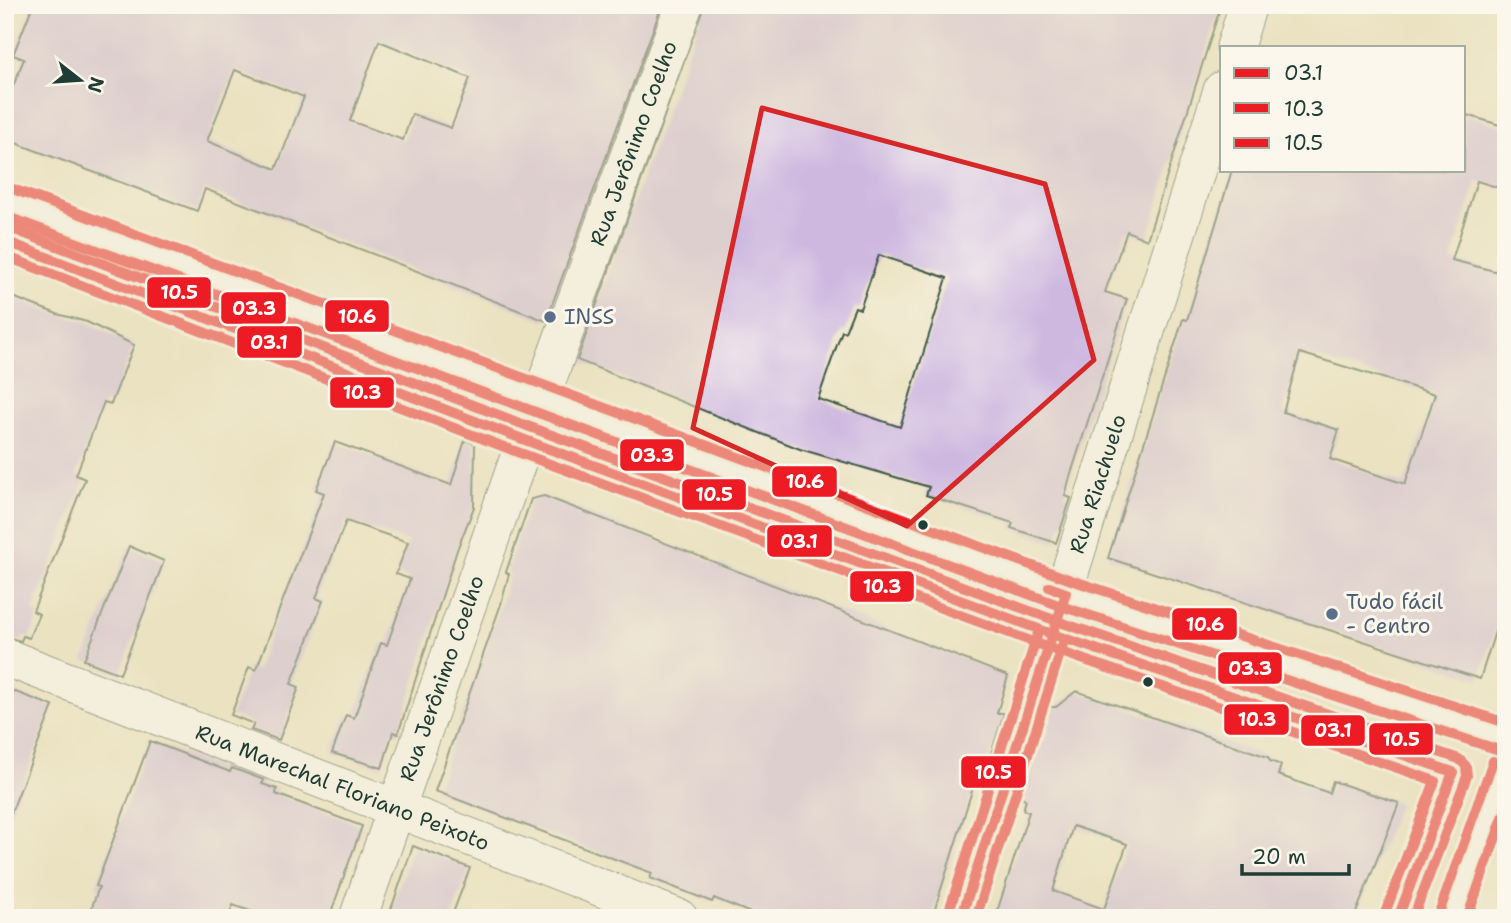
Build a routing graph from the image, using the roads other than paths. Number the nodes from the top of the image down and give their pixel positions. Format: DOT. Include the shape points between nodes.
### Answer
graph roads {
  1 [pos="684,5"];
  2 [pos="1248,5"];
  3 [pos="1235,46"];
  4 [pos="1220,96"];
  5 [pos="5,201"];
  6 [pos="5,241"];
  7 [pos="540,400"];
  8 [pos="525,440"];
  9 [pos="1066,593"];
  10 [pos="1052,634"];
  11 [pos="5,657"];
  12 [pos="1506,738"];
  13 [pos="1504,780"];
  14 [pos="394,809"];
  15 [pos="358,918"];
  16 [pos="679,918"];
  17 [pos="961,918"];
  18 [pos="1398,918"];
  19 [pos="1452,918"];
  1 -- 7 [label="street, Rua Jerônimo Coelho"];
  2 -- 3 [label="street"];
  4 -- 9 [label="street, Rua Riachuelo"];
  5 -- 7 [label="main road"];
  6 -- 8 [label="main road"];
  7 -- 9 [label="main road"];
  8 -- 10 [label="main road"];
  8 -- 14 [label="street, Rua Jerônimo Coelho"];
  9 -- 10 [label="street, Rua Riachuelo"];
  9 -- 12 [label="main road"];
  10 -- 17 [label="street, Rua Riachuelo"];
  10 -- 18 [label="main road" via="1453,772"];
  11 -- 14 [label="street, Rua Marechal Floriano Peixoto"];
  13 -- 19 [label="main road"];
  14 -- 15 [label="street, Rua Jerônimo Coelho"];
  14 -- 16 [label="street, Rua Marechal Floriano Peixoto"];
}
